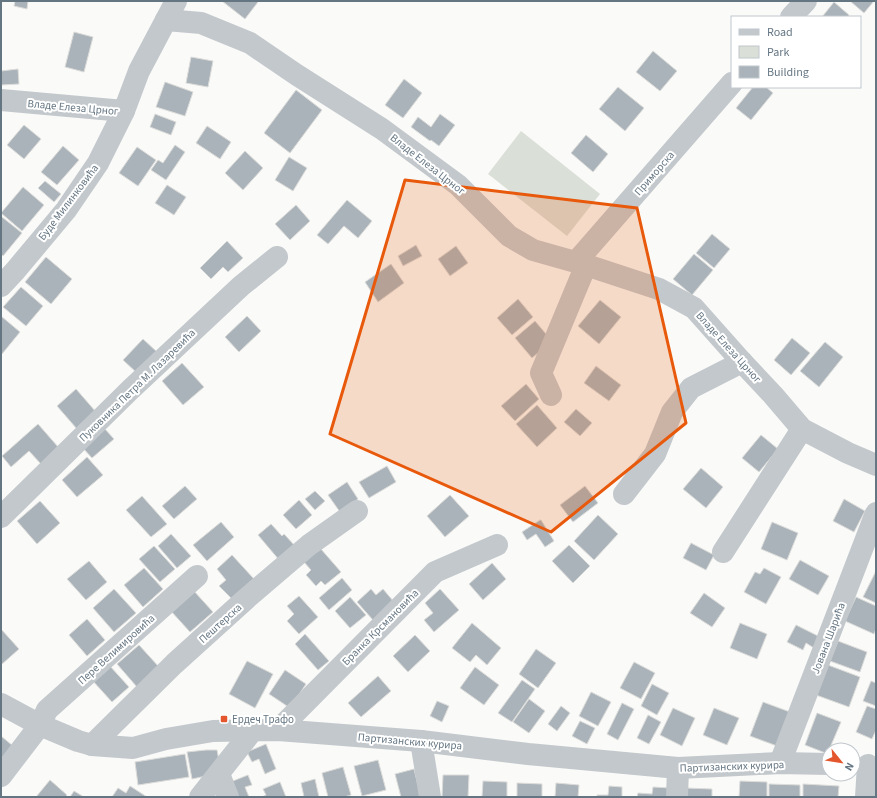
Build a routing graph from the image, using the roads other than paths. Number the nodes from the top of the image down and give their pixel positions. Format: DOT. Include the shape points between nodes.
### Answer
graph roads {
  1 [pos="176,1"];
  2 [pos="806,1"];
  3 [pos="792,16"];
  4 [pos="166,20"];
  5 [pos="731,84"];
  6 [pos="1,100"];
  7 [pos="124,111"];
  8 [pos="277,257"];
  9 [pos="581,264"];
  10 [pos="1,286"];
  11 [pos="742,362"];
  12 [pos="551,395"];
  13 [pos="802,429"];
  14 [pos="876,465"];
  15 [pos="624,494"];
  16 [pos="357,511"];
  17 [pos="876,513"];
  18 [pos="1,517"];
  19 [pos="496,546"];
  20 [pos="724,552"];
  21 [pos="197,576"];
  22 [pos="1,704"];
  23 [pos="40,725"];
  24 [pos="254,730"];
  25 [pos="278,730"];
  26 [pos="421,741"];
  27 [pos="92,744"];
  28 [pos="780,764"];
  29 [pos="821,764"];
  30 [pos="866,765"];
  31 [pos="678,768"];
  32 [pos="219,774"];
  33 [pos="1,776"];
  34 [pos="200,797"];
  35 [pos="228,797"];
  36 [pos="430,797"];
  37 [pos="678,797"];
  38 [pos="866,797"];
  1 -- 4 [label="street"];
  2 -- 3 [label="street"];
  4 -- 7 [label="street, Владе Елеза Црног" via="139,71"];
  4 -- 9 [label="street, Владе Елеза Црног" via="201,23 250,43 382,129 452,180 509,236 533,250"];
  5 -- 9 [label="street, Приморска"];
  6 -- 7 [label="street, Владе Елеза Црног"];
  7 -- 10 [label="street, Буде Милинковића" via="98,163 66,210"];
  8 -- 18 [label="street, Пуковника Петра М. Лазаревића" via="241,286 130,390"];
  9 -- 11 [label="street, Владе Елеза Црног" via="659,289 694,308"];
  9 -- 12 [label="street, Приморска" via="541,373"];
  11 -- 13 [label="street, Владе Елеза Црног"];
  11 -- 15 [label="street" via="691,388 672,412 655,454"];
  13 -- 14 [label="street, Владе Елеза Црног"];
  13 -- 20 [label="street"];
  16 -- 27 [label="street, Пештерска" via="309,545 247,598"];
  17 -- 28 [label="street, Јована Шарића"];
  19 -- 25 [label="street, Бранка Крсмановића" via="435,572"];
  21 -- 23 [label="street, Пере Велимировића" via="47,710"];
  22 -- 23 [label="street, Партизанских курира"];
  23 -- 27 [label="street, Партизанских курира"];
  23 -- 33 [label="street, Пере Велимировића"];
  24 -- 25 [label="street, Партизанских курира"];
  24 -- 27 [label="street, Партизанских курира" via="213,731 133,748"];
  24 -- 32 [label="street"];
  25 -- 26 [label="street, Партизанских курира"];
  26 -- 31 [label="street, Партизанских курира"];
  26 -- 36 [label="street"];
  28 -- 29 [label="street, Партизанских курира"];
  28 -- 31 [label="street, Партизанских курира"];
  30 -- 38 [label="street"];
  31 -- 37 [label="street"];
  32 -- 34 [label="street"];
  32 -- 35 [label="street"];
}
